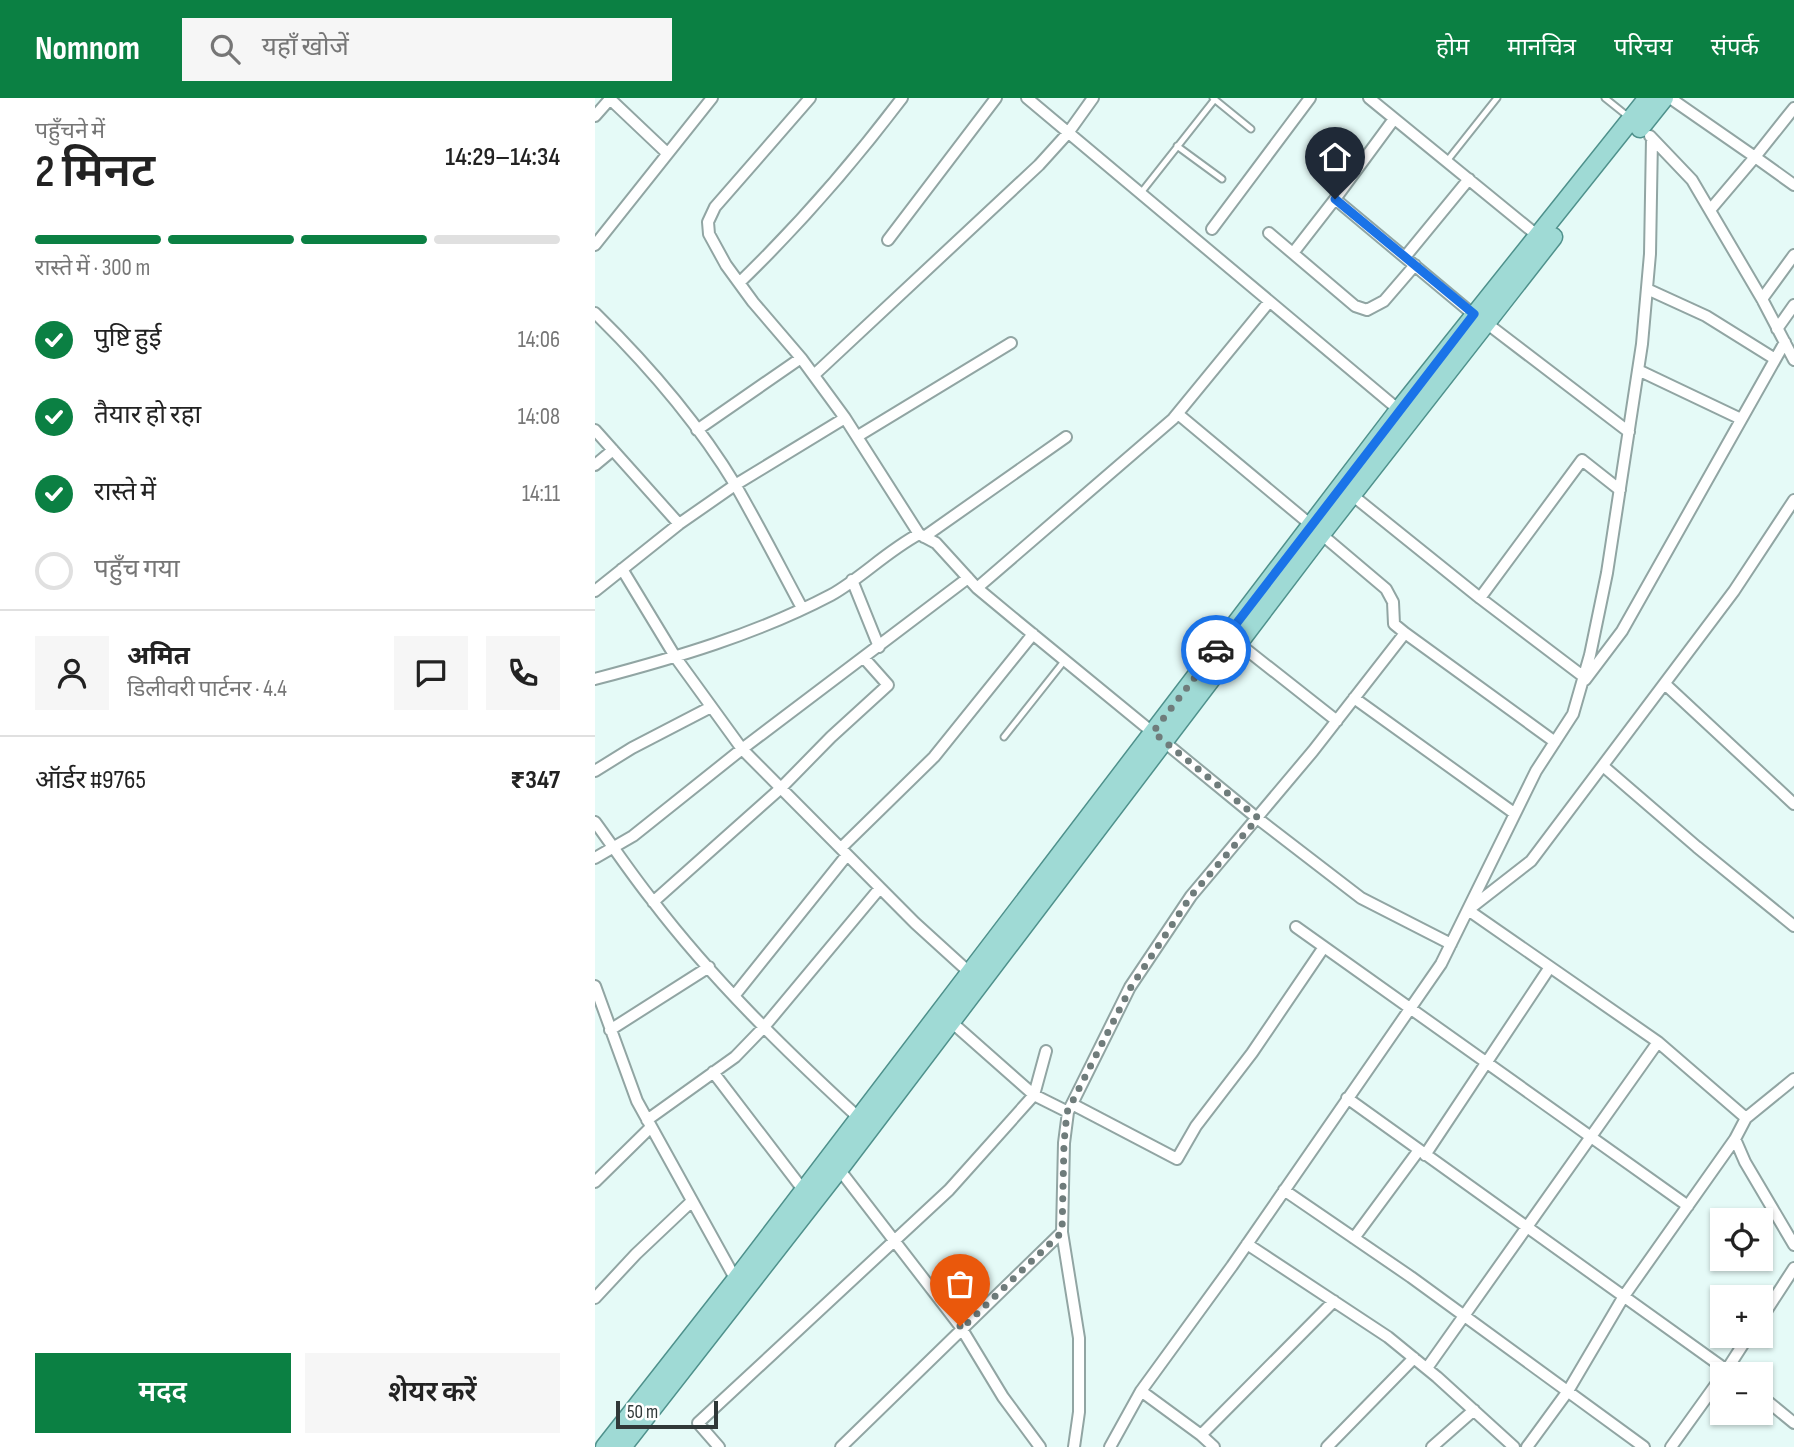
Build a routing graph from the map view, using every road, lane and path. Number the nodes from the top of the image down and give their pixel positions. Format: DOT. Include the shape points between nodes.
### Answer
graph roads {
  1 [pos="610,98"];
  2 [pos="712,98"];
  3 [pos="810,98"];
  4 [pos="902,98"];
  5 [pos="996,98"];
  6 [pos="1027,98"];
  7 [pos="1093,98"];
  8 [pos="1310,98"];
  9 [pos="1369,98"];
  10 [pos="1497,98"];
  11 [pos="1605,98"];
  12 [pos="1648,98"];
  13 [pos="1664,98"];
  14 [pos="1670,98"];
  15 [pos="1214,99"];
  16 [pos="1794,108"];
  17 [pos="595,116"];
  18 [pos="1394,119"];
  19 [pos="1642,128"];
  20 [pos="1251,129"];
  21 [pos="1068,133"];
  22 [pos="1177,146"];
  23 [pos="667,153"];
  24 [pos="1755,157"];
  25 [pos="1447,161"];
  26 [pos="1221,179"];
  27 [pos="1469,179"];
  28 [pos="1794,185"];
  29 [pos="1140,194"];
  30 [pos="1335,199"];
  31 [pos="1710,210"];
  32 [pos="1212,229"];
  33 [pos="1269,233"];
  34 [pos="1538,236"];
  35 [pos="888,240"];
  36 [pos="595,245"];
  37 [pos="1293,253"];
  38 [pos="1794,255"];
  39 [pos="1405,257"];
  40 [pos="1415,265"];
  41 [pos="739,284"];
  42 [pos="1647,289"];
  43 [pos="1762,299"];
  44 [pos="1269,302"];
  45 [pos="1794,305"];
  46 [pos="595,313"];
  47 [pos="1480,318"];
  48 [pos="1777,329"];
  49 [pos="1785,342"];
  50 [pos="1011,343"];
  51 [pos="801,359"];
  52 [pos="1775,359"];
  53 [pos="1794,360"];
  54 [pos="1639,370"];
  55 [pos="814,375"];
  56 [pos="1399,410"];
  57 [pos="1178,414"];
  58 [pos="845,418"];
  59 [pos="1741,419"];
  60 [pos="595,430"];
  61 [pos="697,430"];
  62 [pos="1629,432"];
  63 [pos="858,436"];
  64 [pos="1066,437"];
  65 [pos="613,450"];
  66 [pos="595,465"];
  67 [pos="735,485"];
  68 [pos="1620,490"];
  69 [pos="1352,495"];
  70 [pos="1794,500"];
  71 [pos="1789,518"];
  72 [pos="678,524"];
  73 [pos="1316,530"];
  74 [pos="922,536"];
  75 [pos="622,569"];
  76 [pos="968,578"];
  77 [pos="852,580"];
  78 [pos="978,588"];
  79 [pos="595,591"];
  80 [pos="1480,598"];
  81 [pos="802,608"];
  82 [pos="1405,633"];
  83 [pos="1033,634"];
  84 [pos="1238,643"];
  85 [pos="879,647"];
  86 [pos="676,658"];
  87 [pos="864,658"];
  88 [pos="1065,660"];
  89 [pos="595,679"];
  90 [pos="1583,681"];
  91 [pos="1666,685"];
  92 [pos="1354,698"];
  93 [pos="711,706"];
  94 [pos="1337,721"];
  95 [pos="1004,737"];
  96 [pos="1158,737"];
  97 [pos="1555,742"];
  98 [pos="742,749"];
  99 [pos="1602,766"];
  100 [pos="595,771"];
  101 [pos="781,788"];
  102 [pos="1794,804"];
  103 [pos="1514,813"];
  104 [pos="1258,818"];
  105 [pos="595,822"];
  106 [pos="613,848"];
  107 [pos="844,852"];
  108 [pos="595,858"];
  109 [pos="880,888"];
  110 [pos="653,902"];
  111 [pos="1468,910"];
  112 [pos="1794,926"];
  113 [pos="1297,928"];
  114 [pos="1451,944"];
  115 [pos="1324,947"];
  116 [pos="709,967"];
  117 [pos="1549,967"];
  118 [pos="970,973"];
  119 [pos="595,986"];
  120 [pos="734,996"];
  121 [pos="1410,1008"];
  122 [pos="945,1017"];
  123 [pos="764,1027"];
  124 [pos="610,1030"];
  125 [pos="1658,1042"];
  126 [pos="1046,1051"];
  127 [pos="1487,1063"];
  128 [pos="713,1072"];
  129 [pos="1794,1079"];
  130 [pos="1034,1095"];
  131 [pos="1347,1098"];
  132 [pos="1070,1108"];
  133 [pos="859,1118"];
  134 [pos="1746,1118"];
  135 [pos="649,1124"];
  136 [pos="1591,1137"];
  137 [pos="1735,1139"];
  138 [pos="1422,1152"];
  139 [pos="595,1164"];
  140 [pos="839,1169"];
  141 [pos="605,1173"];
  142 [pos="595,1182"];
  143 [pos="1284,1190"];
  144 [pos="804,1191"];
  145 [pos="691,1202"];
  146 [pos="1688,1206"];
  147 [pos="1794,1220"];
  148 [pos="1784,1227"];
  149 [pos="1528,1228"];
  150 [pos="1062,1232"];
  151 [pos="1354,1238"];
  152 [pos="896,1240"];
  153 [pos="1247,1244"];
  154 [pos="1794,1245"];
  155 [pos="1794,1268"];
  156 [pos="736,1280"];
  157 [pos="1624,1296"];
  158 [pos="595,1298"];
  159 [pos="1773,1300"];
  160 [pos="1334,1301"];
  161 [pos="1463,1315"];
  162 [pos="961,1329"];
  163 [pos="1414,1358"];
  164 [pos="1711,1362"];
  165 [pos="1427,1368"];
  166 [pos="1141,1391"];
  167 [pos="1568,1391"];
  168 [pos="1710,1395"];
  169 [pos="1773,1406"];
  170 [pos="1474,1410"];
  171 [pos="1794,1423"];
  172 [pos="1201,1435"];
  173 [pos="605,1447"];
  174 [pos="622,1447"];
  175 [pos="719,1447"];
  176 [pos="841,1447"];
  177 [pos="1040,1447"];
  178 [pos="1074,1447"];
  179 [pos="1110,1447"];
  180 [pos="1214,1447"];
  181 [pos="1327,1447"];
  182 [pos="1432,1447"];
  183 [pos="1514,1447"];
  184 [pos="1528,1447"];
  185 [pos="1644,1447"];
  186 [pos="1671,1447"];
  1 -- 17 [label="street"];
  1 -- 23 [label="street"];
  2 -- 23 [label="street"];
  3 -- 41 [label="street" via="715,207 708,222 709,234"];
  4 -- 41 [label="street" via="825,195"];
  5 -- 35 [label="street"];
  6 -- 21 [label="street"];
  7 -- 21 [label="street"];
  8 -- 32 [label="street"];
  9 -- 18 [label="street"];
  10 -- 25 [label="lane"];
  11 -- 19 [label="lane"];
  12 -- 19 [label="main road"];
  13 -- 19 [label="main road"];
  14 -- 24 [label="street"];
  15 -- 20 [label="lane"];
  15 -- 22 [label="lane"];
  16 -- 24 [label="street"];
  18 -- 25 [label="street"];
  18 -- 30 [label="street"];
  19 -- 31 [label="street" via="1692,180"];
  19 -- 34 [label="main road"];
  19 -- 42 [label="street" via="1650,254"];
  19 -- 47 [label="main road"];
  21 -- 29 [label="street"];
  21 -- 55 [label="street"];
  22 -- 26 [label="lane"];
  22 -- 29 [label="lane"];
  23 -- 36 [label="street"];
  24 -- 28 [label="street"];
  24 -- 31 [label="street"];
  25 -- 27 [label="street"];
  27 -- 34 [label="street"];
  27 -- 39 [label="street"];
  29 -- 44 [label="street"];
  30 -- 37 [label="street"];
  30 -- 39 [label="street"];
  31 -- 43 [label="street"];
  33 -- 37 [label="street"];
  34 -- 47 [label="main road"];
  37 -- 40 [label="street" via="1355,306 1367,310 1384,301"];
  38 -- 43 [label="street"];
  39 -- 40 [label="street"];
  40 -- 47 [label="street"];
  41 -- 51 [label="street"];
  42 -- 52 [label="street" via="1706,316"];
  42 -- 54 [label="street"];
  43 -- 48 [label="street"];
  44 -- 56 [label="street"];
  44 -- 57 [label="street"];
  45 -- 48 [label="street"];
  46 -- 61 [label="street"];
  47 -- 56 [label="main road"];
  47 -- 62 [label="street"];
  47 -- 69 [label="main road"];
  48 -- 49 [label="street"];
  49 -- 52 [label="street"];
  49 -- 53 [label="street"];
  50 -- 63 [label="street"];
  51 -- 55 [label="street"];
  51 -- 61 [label="street"];
  52 -- 59 [label="street"];
  54 -- 59 [label="street"];
  54 -- 62 [label="street"];
  55 -- 58 [label="street"];
  56 -- 73 [label="main road"];
  57 -- 73 [label="street"];
  57 -- 78 [label="street"];
  58 -- 63 [label="street"];
  58 -- 67 [label="street"];
  59 -- 90 [label="street" via="1622,631"];
  60 -- 65 [label="street"];
  61 -- 67 [label="street"];
  62 -- 68 [label="street"];
  63 -- 74 [label="street"];
  64 -- 74 [label="street"];
  65 -- 66 [label="street"];
  65 -- 72 [label="street"];
  67 -- 72 [label="street"];
  67 -- 81 [label="street"];
  68 -- 80 [label="street" via="1582,460"];
  68 -- 90 [label="street"];
  69 -- 73 [label="main road"];
  69 -- 80 [label="street"];
  70 -- 71 [label="street"];
  71 -- 91 [label="street"];
  72 -- 75 [label="street"];
  73 -- 82 [label="street" via="1386,589 1393,602 1394,624"];
  73 -- 84 [label="main road"];
  73 -- 96 [label="main road"];
  74 -- 76 [label="street" via="936,543"];
  74 -- 77 [label="street"];
  75 -- 79 [label="street"];
  75 -- 86 [label="street"];
  76 -- 78 [label="street"];
  76 -- 85 [label="street"];
  77 -- 81 [label="street"];
  77 -- 85 [label="street"];
  78 -- 83 [label="street"];
  80 -- 90 [label="street"];
  81 -- 86 [label="street"];
  82 -- 92 [label="street"];
  82 -- 97 [label="street"];
  83 -- 88 [label="street"];
  83 -- 107 [label="street" via="934,757"];
  84 -- 94 [label="street"];
  84 -- 96 [label="main road"];
  85 -- 87 [label="street"];
  86 -- 89 [label="street"];
  86 -- 93 [label="street"];
  87 -- 98 [label="street"];
  87 -- 101 [label="street" via="888,685"];
  88 -- 95 [label="lane"];
  88 -- 96 [label="street"];
  90 -- 97 [label="street" via="1573,714"];
  91 -- 99 [label="street"];
  91 -- 102 [label="street"];
  92 -- 94 [label="street"];
  92 -- 103 [label="street"];
  93 -- 98 [label="street"];
  93 -- 100 [label="street"];
  94 -- 104 [label="street"];
  96 -- 104 [label="street"];
  96 -- 118 [label="main road"];
  96 -- 122 [label="main road"];
  97 -- 103 [label="street"];
  98 -- 101 [label="street"];
  98 -- 106 [label="street"];
  99 -- 111 [label="street" via="1531,861"];
  99 -- 112 [label="street"];
  101 -- 107 [label="street"];
  101 -- 110 [label="street"];
  103 -- 111 [label="street"];
  104 -- 114 [label="street" via="1361,898"];
  104 -- 132 [label="street" via="1191,896 1131,987"];
  105 -- 106 [label="street"];
  106 -- 108 [label="street"];
  106 -- 110 [label="street"];
  107 -- 109 [label="street"];
  107 -- 120 [label="street"];
  109 -- 118 [label="street"];
  109 -- 123 [label="street"];
  110 -- 116 [label="street"];
  111 -- 114 [label="street"];
  111 -- 117 [label="street"];
  113 -- 115 [label="street"];
  114 -- 121 [label="street"];
  115 -- 121 [label="street"];
  115 -- 132 [label="street" via="1177,1159"];
  116 -- 120 [label="street"];
  116 -- 124 [label="street"];
  117 -- 125 [label="street"];
  117 -- 127 [label="street"];
  118 -- 122 [label="main road"];
  119 -- 124 [label="street"];
  120 -- 123 [label="street"];
  121 -- 127 [label="street"];
  121 -- 131 [label="street"];
  122 -- 130 [label="street"];
  122 -- 133 [label="main road"];
  122 -- 140 [label="main road"];
  123 -- 128 [label="street"];
  123 -- 133 [label="street"];
  124 -- 135 [label="street"];
  125 -- 134 [label="street"];
  125 -- 136 [label="street"];
  126 -- 130 [label="street"];
  127 -- 136 [label="street"];
  127 -- 138 [label="street"];
  128 -- 135 [label="street"];
  128 -- 144 [label="street"];
  129 -- 134 [label="street"];
  130 -- 132 [label="street"];
  130 -- 152 [label="street" via="949,1190"];
  131 -- 138 [label="street"];
  131 -- 143 [label="street"];
  132 -- 150 [label="street" via="1064,1143"];
  133 -- 144 [label="main road"];
  134 -- 137 [label="street"];
  135 -- 141 [label="street"];
  135 -- 145 [label="street"];
  136 -- 146 [label="street"];
  136 -- 149 [label="street"];
  137 -- 146 [label="street"];
  137 -- 148 [label="street"];
  138 -- 149 [label="street"];
  138 -- 151 [label="street"];
  139 -- 141 [label="street"];
  140 -- 152 [label="street"];
  140 -- 174 [label="main road"];
  141 -- 142 [label="street"];
  143 -- 151 [label="street"];
  143 -- 153 [label="street"];
  144 -- 156 [label="main road"];
  145 -- 156 [label="street"];
  145 -- 158 [label="street"];
  146 -- 157 [label="street"];
  147 -- 148 [label="street"];
  148 -- 154 [label="street"];
  149 -- 157 [label="street"];
  149 -- 161 [label="street"];
  150 -- 162 [label="street"];
  150 -- 178 [label="street" via="1079,1338"];
  151 -- 161 [label="street"];
  152 -- 162 [label="street"];
  152 -- 175 [label="street" via="698,1423"];
  153 -- 160 [label="street"];
  153 -- 166 [label="street"];
  155 -- 159 [label="street"];
  156 -- 173 [label="main road"];
  157 -- 164 [label="street"];
  157 -- 167 [label="street"];
  160 -- 163 [label="street"];
  160 -- 172 [label="street"];
  161 -- 165 [label="street"];
  161 -- 167 [label="street"];
  162 -- 176 [label="street"];
  162 -- 177 [label="street"];
  163 -- 165 [label="street"];
  163 -- 181 [label="street"];
  165 -- 170 [label="street"];
  166 -- 172 [label="street"];
  166 -- 179 [label="street"];
  167 -- 184 [label="street"];
  167 -- 185 [label="street"];
  168 -- 186 [label="street"];
  169 -- 171 [label="street"];
  170 -- 182 [label="street"];
  170 -- 183 [label="street"];
  172 -- 180 [label="street"];
}
